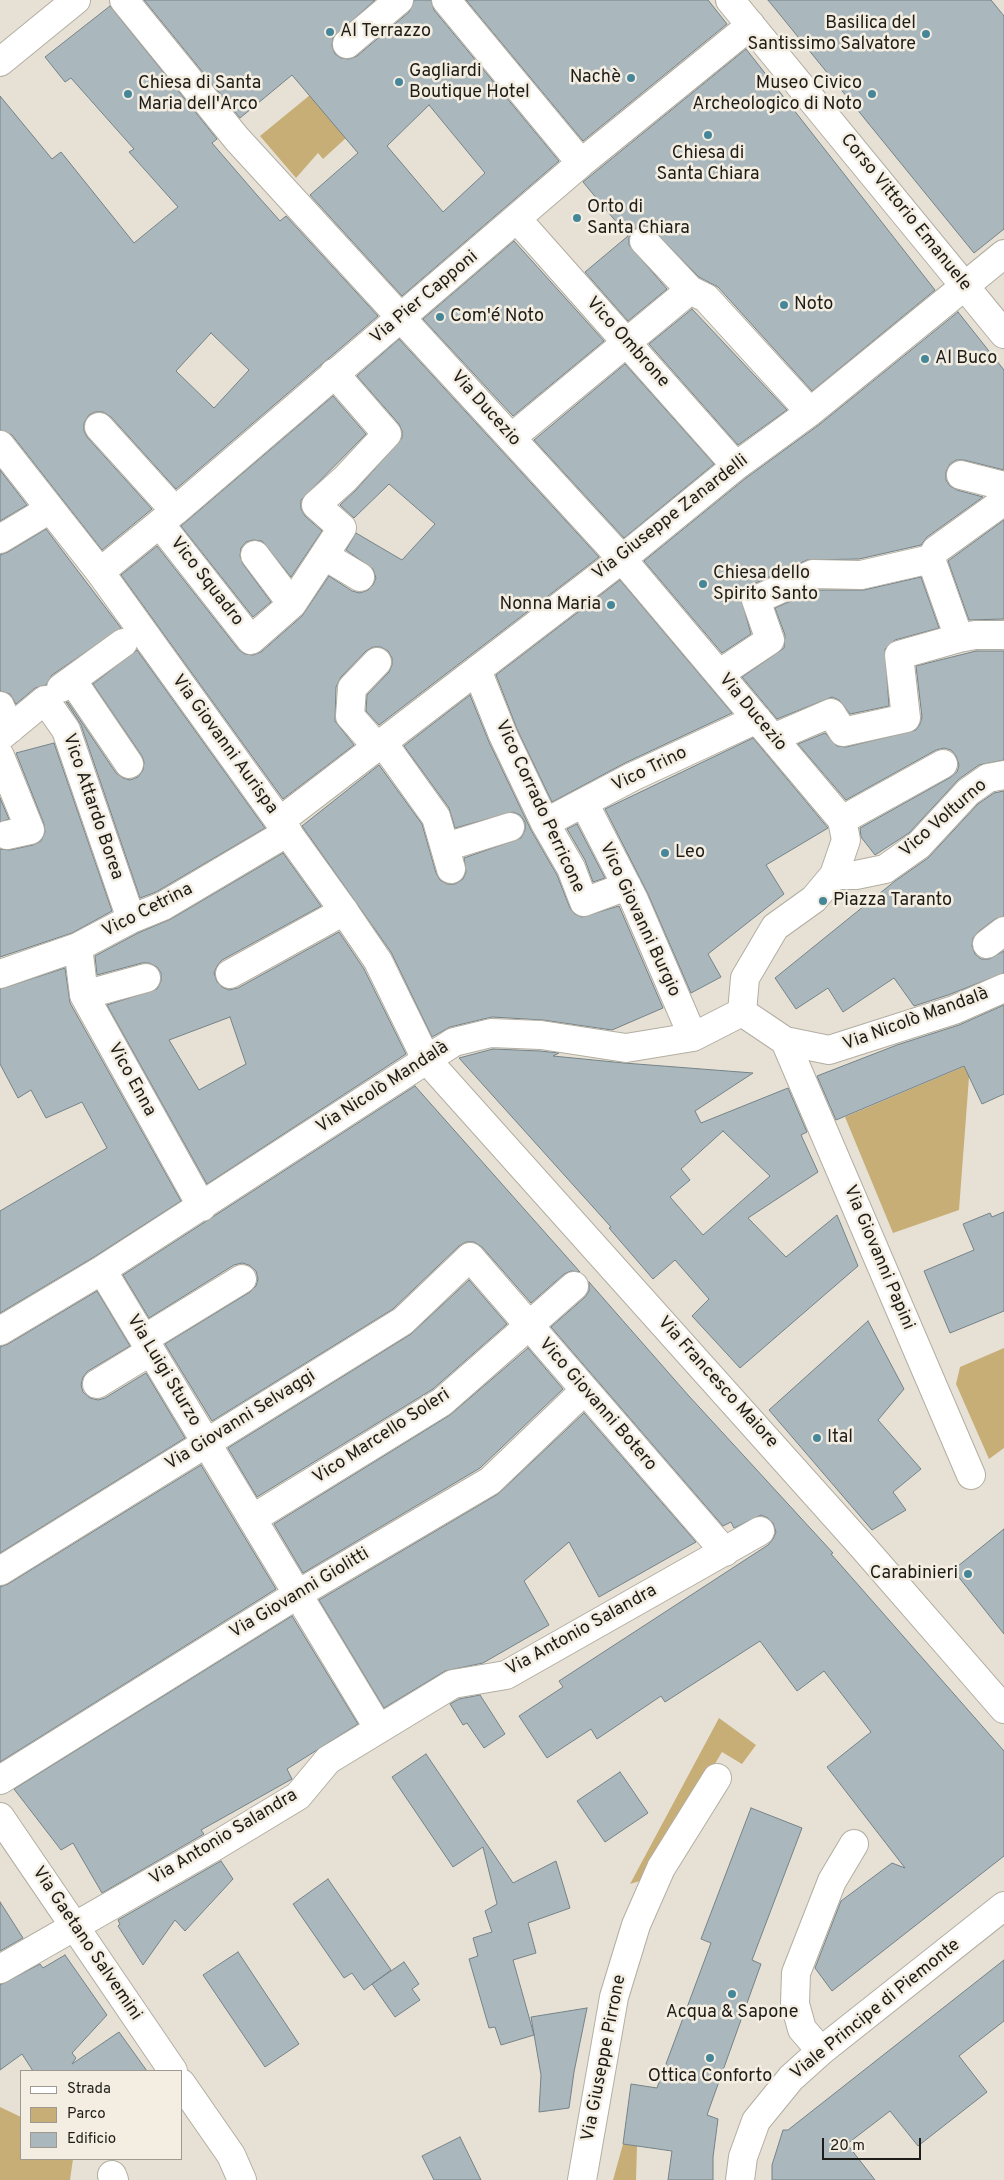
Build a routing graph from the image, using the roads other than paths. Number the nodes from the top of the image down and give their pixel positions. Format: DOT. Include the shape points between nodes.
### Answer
graph roads {
  1 [pos="76,0"];
  2 [pos="124,0"];
  3 [pos="398,0"];
  4 [pos="446,0"];
  5 [pos="730,0"];
  6 [pos="751,25"];
  7 [pos="347,44"];
  8 [pos="0,62"];
  9 [pos="581,163"];
  10 [pos="517,219"];
  11 [pos="644,241"];
  12 [pos="1004,254"];
  13 [pos="965,286"];
  14 [pos="690,290"];
  15 [pos="402,318"];
  16 [pos="1004,334"];
  17 [pos="626,342"];
  18 [pos="334,373"];
  19 [pos="810,412"];
  20 [pos="99,427"];
  21 [pos="511,438"];
  22 [pos="0,444"];
  23 [pos="736,466"];
  24 [pos="961,475"];
  25 [pos="1004,486"];
  26 [pos="1004,501"];
  27 [pos="50,509"];
  28 [pos="168,517"];
  29 [pos="0,539"];
  30 [pos="255,555"];
  31 [pos="325,556"];
  32 [pos="622,559"];
  33 [pos="931,559"];
  34 [pos="100,572"];
  35 [pos="360,577"];
  36 [pos="292,604"];
  37 [pos="1004,635"];
  38 [pos="959,638"];
  39 [pos="123,643"];
  40 [pos="378,662"];
  41 [pos="477,670"];
  42 [pos="719,674"];
  43 [pos="59,689"];
  44 [pos="3,724"];
  45 [pos="765,729"];
  46 [pos="380,745"];
  47 [pos="0,756"];
  48 [pos="129,764"];
  49 [pos="943,764"];
  50 [pos="1004,775"];
  51 [pos="584,804"];
  52 [pos="842,820"];
  53 [pos="545,823"];
  54 [pos="284,826"];
  55 [pos="510,827"];
  56 [pos="7,835"];
  57 [pos="834,875"];
  58 [pos="626,886"];
  59 [pos="344,911"];
  60 [pos="130,919"];
  61 [pos="78,947"];
  62 [pos="8,971"];
  63 [pos="230,974"];
  64 [pos="146,978"];
  65 [pos="1004,988"];
  66 [pos="84,995"];
  67 [pos="742,1012"];
  68 [pos="693,1038"];
  69 [pos="785,1041"];
  70 [pos="426,1059"];
  71 [pos="202,1207"];
  72 [pos="470,1257"];
  73 [pos="102,1270"];
  74 [pos="242,1279"];
  75 [pos="574,1286"];
  76 [pos="529,1325"];
  77 [pos="0,1331"];
  78 [pos="147,1345"];
  79 [pos="97,1384"];
  80 [pos="585,1390"];
  81 [pos="206,1443"];
  82 [pos="970,1476"];
  83 [pos="252,1519"];
  84 [pos="760,1531"];
  85 [pos="725,1552"];
  86 [pos="0,1571"];
  87 [pos="298,1594"];
  88 [pos="1004,1709"];
  89 [pos="379,1729"];
  90 [pos="717,1778"];
  91 [pos="0,1780"];
  92 [pos="0,1817"];
  93 [pos="854,1844"];
  94 [pos="1004,1906"];
  95 [pos="73,1925"];
  96 [pos="0,1969"];
  97 [pos="820,2051"];
  98 [pos="172,2070"];
  99 [pos="182,2084"];
  100 [pos="242,2180"];
  101 [pos="582,2180"];
  102 [pos="740,2180"];
  1 -- 8 [label="street"];
  2 -- 15 [label="street, Via Ducezio" via="237,139"];
  3 -- 7 [label="street"];
  4 -- 9 [label="street"];
  5 -- 6 [label="street, Corso Vittorio Emanuele"];
  6 -- 9 [label="street, Via Pier Capponi"];
  6 -- 13 [label="street, Corso Vittorio Emanuele"];
  9 -- 10 [label="street, Via Pier Capponi"];
  10 -- 15 [label="street, Via Pier Capponi"];
  10 -- 17 [label="street, Vico Ombrone"];
  11 -- 14 [label="street"];
  12 -- 13 [label="street, Via Giuseppe Zanardelli"];
  13 -- 16 [label="street, Corso Vittorio Emanuele"];
  13 -- 19 [label="street, Via Giuseppe Zanardelli"];
  14 -- 17 [label="street"];
  14 -- 19 [label="street" via="706,298"];
  15 -- 18 [label="street, Via Pier Capponi"];
  15 -- 21 [label="street, Via Ducezio"];
  17 -- 21 [label="street"];
  17 -- 23 [label="street, Vico Ombrone"];
  18 -- 28 [label="street, Via Pier Capponi"];
  18 -- 31 [label="street, Vico Squadro" via="387,434 316,505 342,528"];
  19 -- 23 [label="street, Via Giuseppe Zanardelli"];
  20 -- 28 [label="street"];
  21 -- 32 [label="street, Via Ducezio"];
  22 -- 27 [label="street, Via Giovanni Aurispa"];
  23 -- 32 [label="street, Via Giuseppe Zanardelli"];
  24 -- 25 [label="street"];
  26 -- 33 [label="street" via="936,550"];
  27 -- 29 [label="street"];
  27 -- 34 [label="street, Via Giovanni Aurispa"];
  28 -- 34 [label="street, Via Pier Capponi"];
  28 -- 36 [label="street, Vico Squadro" via="251,640"];
  30 -- 36 [label="street"];
  31 -- 35 [label="street"];
  31 -- 36 [label="street, Vico Squadro"];
  32 -- 41 [label="street, Via Giuseppe Zanardelli"];
  32 -- 42 [label="street, Via Ducezio"];
  33 -- 38 [label="street"];
  33 -- 42 [label="street" via="862,575 813,574 756,600 770,640"];
  34 -- 54 [label="street, Via Giovanni Aurispa"];
  37 -- 38 [label="street"];
  38 -- 45 [label="street, Vico Trino" via="899,655 906,718 844,732 831,713"];
  39 -- 43 [label="street"];
  40 -- 46 [label="street" via="352,688 350,716"];
  41 -- 46 [label="street, Via Giuseppe Zanardelli"];
  41 -- 53 [label="street, Vico Corrado Perricone" via="503,735"];
  42 -- 45 [label="street, Via Ducezio"];
  43 -- 44 [label="street"];
  43 -- 48 [label="street"];
  43 -- 60 [label="street, Vico Attardo Borea" via="66,730"];
  45 -- 51 [label="street, Vico Trino" via="632,777"];
  45 -- 52 [label="street, Via Ducezio"];
  46 -- 54 [label="street, Via Giuseppe Zanardelli"];
  46 -- 55 [label="street" via="436,817 448,858"];
  47 -- 56 [label="street" via="30,830"];
  49 -- 52 [label="street"];
  50 -- 57 [label="street, Vico Volturno" via="988,778 968,792 919,845 885,868 856,875"];
  51 -- 53 [label="street, Vico Trino"];
  51 -- 58 [label="street, Vico Giovanni Burgio"];
  52 -- 57 [label="street" via="846,840"];
  53 -- 58 [label="street, Vico Corrado Perricone" via="571,868 584,902"];
  54 -- 59 [label="street, Via Giovanni Aurispa"];
  54 -- 60 [label="street, Vico Cetrina" via="162,906"];
  57 -- 67 [label="street" via="814,899 775,926 745,978"];
  58 -- 68 [label="street, Vico Giovanni Burgio"];
  59 -- 63 [label="street"];
  59 -- 70 [label="street, Via Giovanni Aurispa" via="378,961"];
  60 -- 61 [label="street, Vico Cetrina"];
  61 -- 62 [label="street, Vico Cetrina"];
  61 -- 66 [label="street, Vico Enna"];
  64 -- 66 [label="street"];
  65 -- 69 [label="street, Via Nicolò Mandalà" via="954,1010 829,1050"];
  66 -- 71 [label="street, Vico Enna"];
  67 -- 68 [label="street, Via Nicolò Mandalà"];
  67 -- 69 [label="street, Via Nicolò Mandalà"];
  68 -- 70 [label="street, Via Nicolò Mandalà" via="626,1048 541,1035 491,1033 454,1042"];
  69 -- 82 [label="street, Via Giovanni Papini"];
  70 -- 71 [label="street, Via Nicolò Mandalà"];
  70 -- 88 [label="street, Via Francesco Maiore" via="863,1546"];
  71 -- 73 [label="street, Via Nicolò Mandalà"];
  72 -- 76 [label="street, Vico Giovanni Botero"];
  72 -- 81 [label="street, Via Giovanni Selvaggi" via="403,1321"];
  73 -- 77 [label="street, Via Nicolò Mandalà"];
  73 -- 78 [label="street, Via Luigi Sturzo"];
  74 -- 78 [label="street"];
  75 -- 76 [label="street, Vico Marcello Soleri"];
  76 -- 80 [label="street, Vico Giovanni Botero"];
  76 -- 83 [label="street, Vico Marcello Soleri" via="442,1402"];
  78 -- 79 [label="street"];
  78 -- 81 [label="street, Via Luigi Sturzo"];
  80 -- 85 [label="street, Vico Giovanni Botero"];
  80 -- 87 [label="street, Via Giovanni Giolitti" via="490,1481"];
  81 -- 83 [label="street, Via Luigi Sturzo"];
  81 -- 86 [label="street, Via Giovanni Selvaggi"];
  83 -- 87 [label="street, Via Luigi Sturzo"];
  84 -- 85 [label="street, Via Antonio Salandra"];
  85 -- 89 [label="street, Via Antonio Salandra" via="506,1675 453,1684"];
  87 -- 89 [label="street, Via Luigi Sturzo"];
  87 -- 91 [label="street, Via Giovanni Giolitti"];
  89 -- 95 [label="street, Via Antonio Salandra" via="328,1760 298,1796"];
  90 -- 101 [label="street, Via Giuseppe Pirrone" via="661,1868 636,1924 614,1997"];
  92 -- 95 [label="street, Via Gaetano Salvemini"];
  93 -- 97 [label="street" via="832,1881 796,1973 795,2004 802,2029"];
  94 -- 97 [label="street, Viale Principe di Piemonte"];
  95 -- 96 [label="street, Via Antonio Salandra"];
  95 -- 98 [label="street, Via Gaetano Salvemini"];
  97 -- 102 [label="street, Viale Principe di Piemonte" via="790,2078 756,2121 743,2157"];
  99 -- 100 [label="street" via="231,2155"];
}
